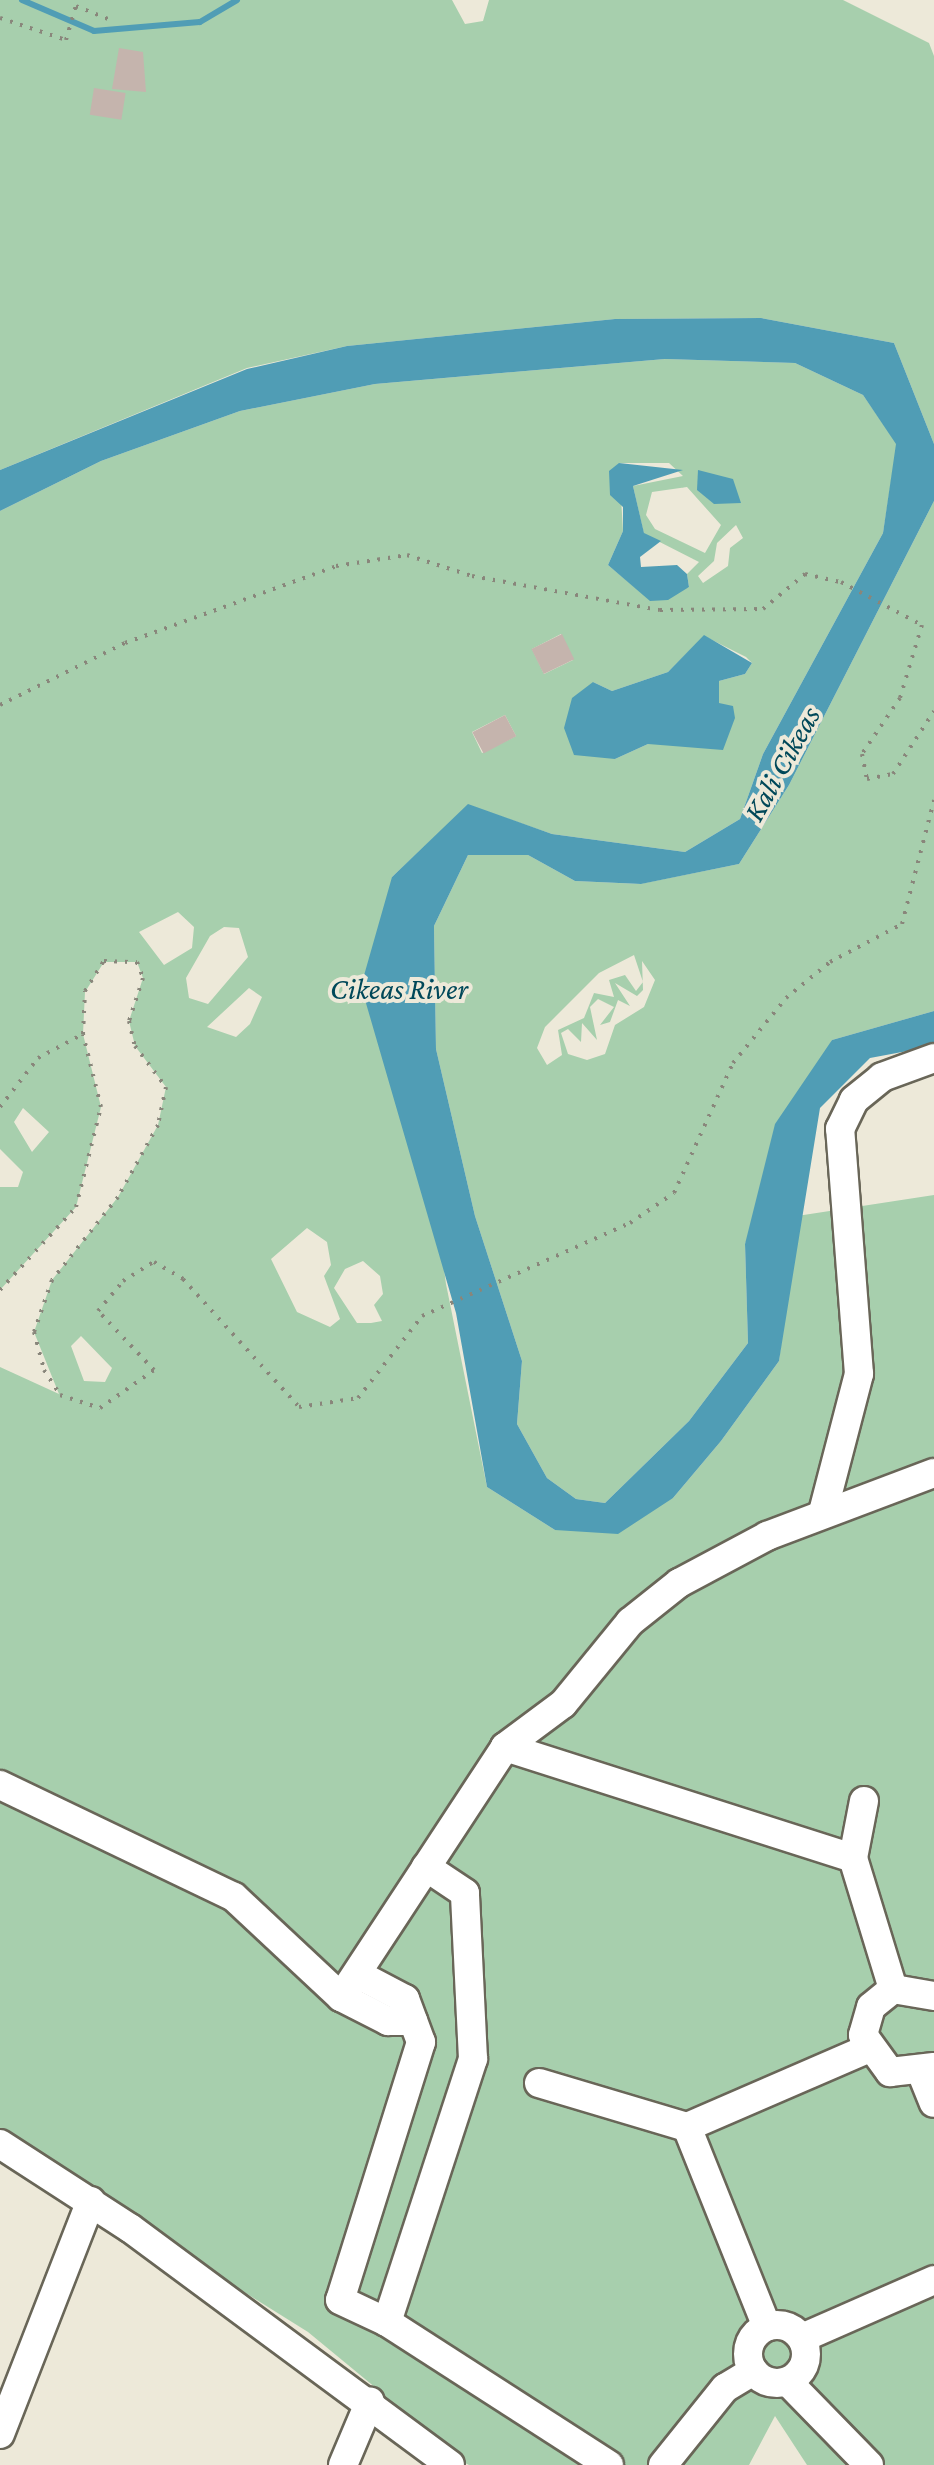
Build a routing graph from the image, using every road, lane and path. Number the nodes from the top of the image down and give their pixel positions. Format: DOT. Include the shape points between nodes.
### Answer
graph roads {
  1 [pos="0,18"];
  2 [pos="109,19"];
  3 [pos="0,705"];
  4 [pos="934,711"];
  5 [pos="934,800"];
  6 [pos="83,1034"];
  7 [pos="934,1058"];
  8 [pos="0,1107"];
  9 [pos="0,1290"];
  10 [pos="934,1473"];
  11 [pos="823,1512"];
  12 [pos="505,1747"];
  13 [pos="0,1785"];
  14 [pos="864,1801"];
  15 [pos="853,1858"];
  16 [pos="426,1868"];
  17 [pos="359,1975"];
  18 [pos="893,1990"];
  19 [pos="934,1996"];
  20 [pos="341,1998"];
  21 [pos="413,2021"];
  22 [pos="867,2049"];
  23 [pos="928,2070"];
  24 [pos="539,2083"];
  25 [pos="934,2103"];
  26 [pos="687,2127"];
  27 [pos="0,2144"];
  28 [pos="91,2201"];
  29 [pos="934,2280"];
  30 [pos="387,2322"];
  31 [pos="767,2327"];
  32 [pos="802,2338"];
  33 [pos="754,2372"];
  34 [pos="788,2382"];
  35 [pos="370,2401"];
  36 [pos="0,2434"];
  37 [pos="343,2465"];
  38 [pos="450,2465"];
  39 [pos="610,2465"];
  40 [pos="663,2465"];
  41 [pos="869,2465"];
  1 -- 2 [label="path" via="66,40 76,6"];
  3 -- 4 [label="path" via="125,642 336,566 406,555 472,576 660,610 763,608 806,574 841,582 922,625 900,698 862,754 868,779 894,774"];
  5 -- 6 [label="path" via="902,924 830,962 786,998 732,1063 674,1193 630,1223 422,1316 358,1398 299,1408 183,1279 154,1262 123,1281 98,1312 154,1370 100,1408 60,1395 34,1332 52,1280 118,1196 158,1125 166,1087 135,1046 128,1021 143,978 137,962 104,962 84,992"];
  6 -- 8 [label="path" via="38,1058"];
  6 -- 9 [label="path" via="101,1108 76,1207"];
  7 -- 11 [label="street" via="882,1077 854,1100 840,1128 859,1374"];
  10 -- 11 [label="street"];
  11 -- 12 [label="street" via="678,1583 630,1622 563,1704"];
  12 -- 15 [label="street"];
  12 -- 16 [label="street"];
  13 -- 20 [label="street" via="234,1897"];
  14 -- 15 [label="street"];
  15 -- 18 [label="street"];
  16 -- 17 [label="street"];
  16 -- 30 [label="street" via="466,1893 473,2059"];
  17 -- 20 [label="street"];
  17 -- 21 [label="street" via="405,2000"];
  18 -- 19 [label="street"];
  18 -- 22 [label="street" via="870,2007"];
  20 -- 21 [label="street" via="388,2022"];
  21 -- 30 [label="street" via="418,2064 340,2300"];
  22 -- 23 [label="street" via="890,2072"];
  22 -- 26 [label="street"];
  23 -- 25 [label="street"];
  24 -- 26 [label="street"];
  26 -- 31 [label="street"];
  27 -- 28 [label="street"];
  28 -- 35 [label="street"];
  28 -- 36 [label="street"];
  29 -- 32 [label="street"];
  30 -- 39 [label="street"];
  31 -- 32 [label="street"];
  31 -- 33 [label="street" via="749,2346"];
  32 -- 34 [label="street" via="806,2363"];
  33 -- 34 [label="street"];
  33 -- 40 [label="street" via="725,2388"];
  34 -- 41 [label="street"];
  35 -- 37 [label="street"];
  35 -- 38 [label="street"];
}
